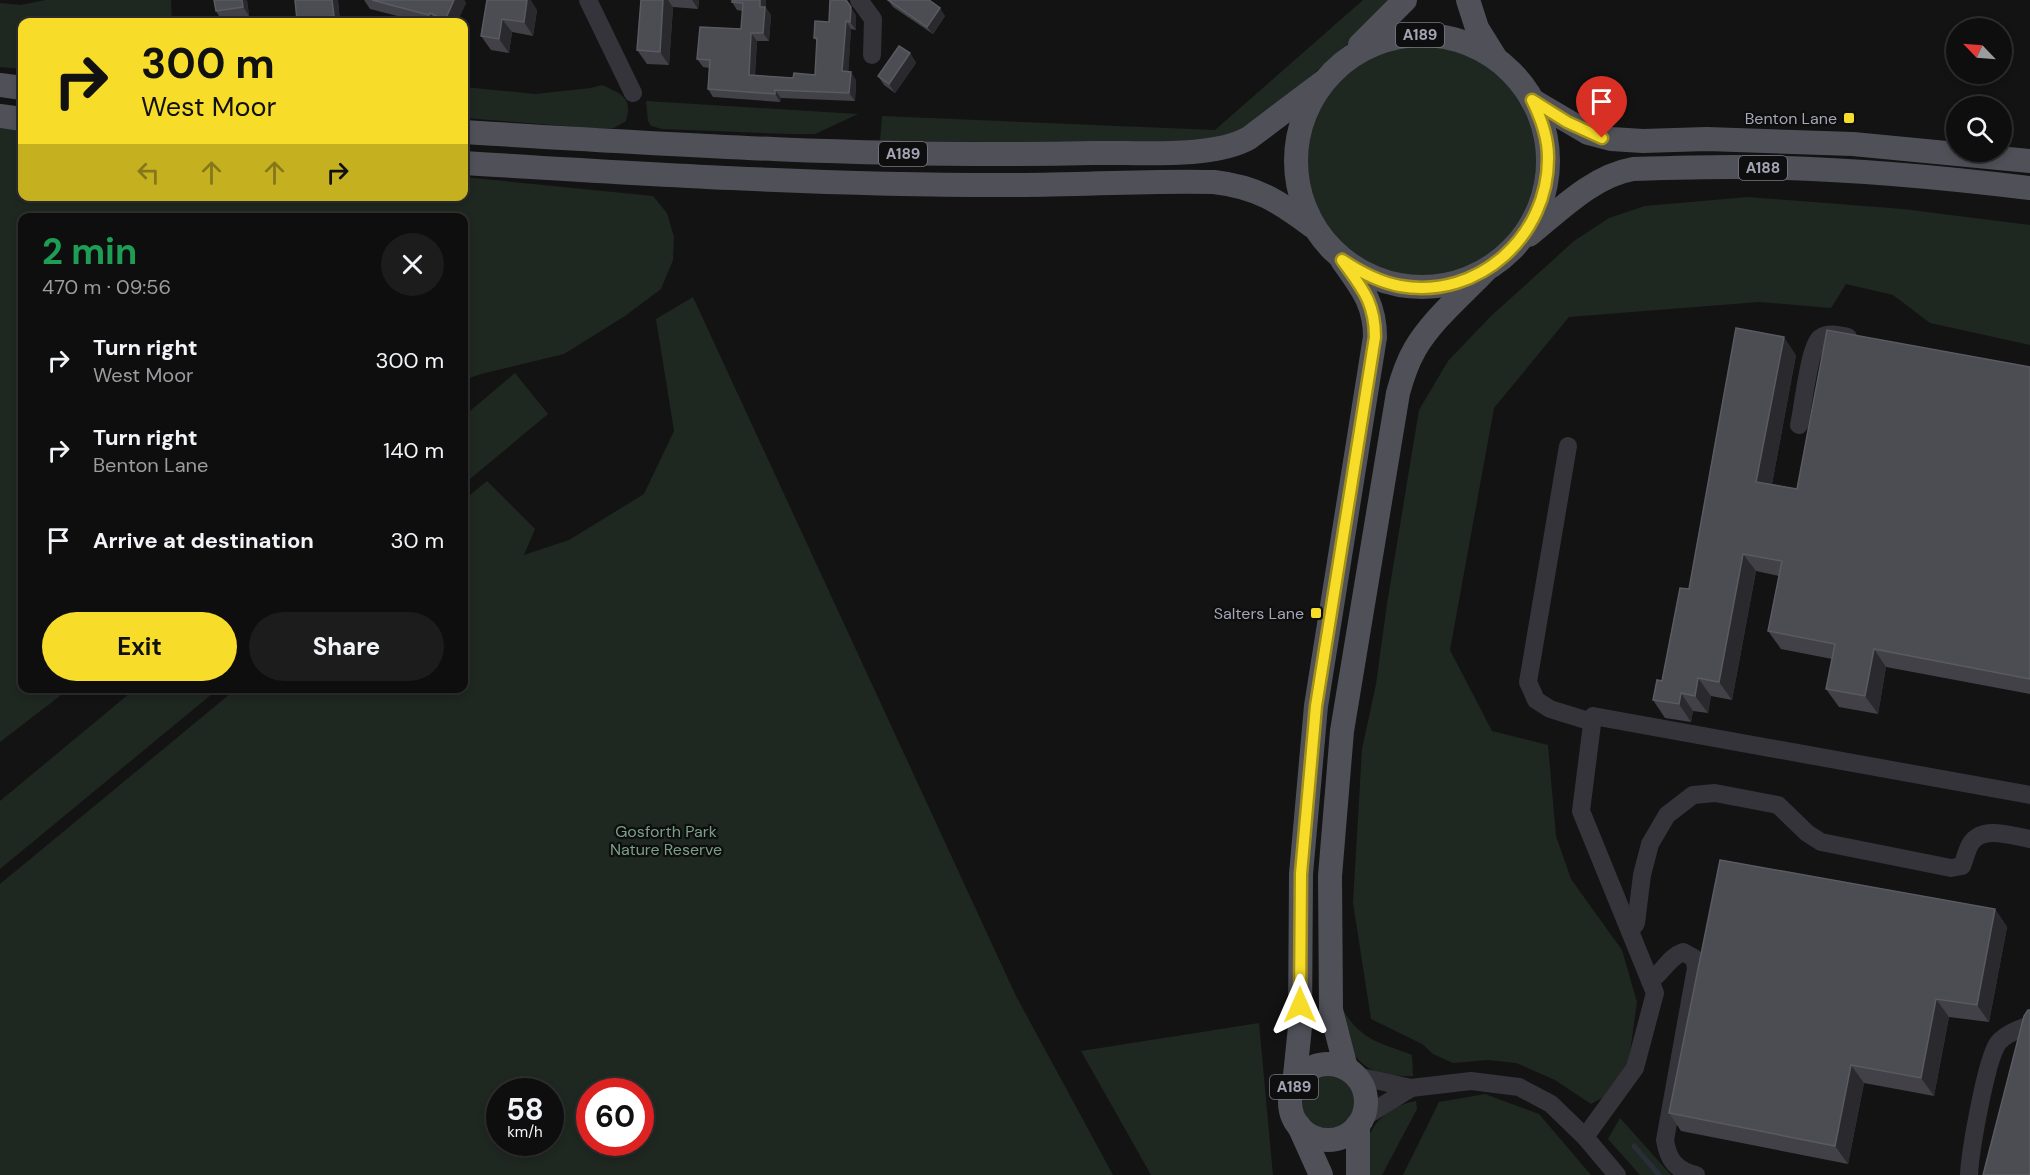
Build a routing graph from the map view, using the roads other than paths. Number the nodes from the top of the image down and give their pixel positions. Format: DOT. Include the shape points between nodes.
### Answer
graph roads {
  1 [pos="589,0"];
  2 [pos="859,0"];
  3 [pos="1405,0"];
  4 [pos="1468,0"];
  5 [pos="872,55"];
  6 [pos="1495,58"];
  7 [pos="1346,60"];
  8 [pos="1323,82"];
  9 [pos="0,85"];
  10 [pos="18,87"];
  11 [pos="633,93"];
  12 [pos="1532,100"];
  13 [pos="0,116"];
  14 [pos="18,118"];
  15 [pos="468,132"];
  16 [pos="1897,146"];
  17 [pos="2030,161"];
  18 [pos="468,163"];
  19 [pos="1894,174"];
  20 [pos="2030,188"];
  21 [pos="1312,226"];
  22 [pos="1518,243"];
  23 [pos="1342,260"];
  24 [pos="1485,271"];
  25 [pos="1867,340"];
  26 [pos="1799,426"];
  27 [pos="1568,446"];
  28 [pos="1592,722"];
  29 [pos="2030,795"];
  30 [pos="2030,839"];
  31 [pos="1630,931"];
  32 [pos="1650,981"];
  33 [pos="2030,1025"];
  34 [pos="1352,1072"];
  35 [pos="1294,1085"];
  36 [pos="1411,1088"];
  37 [pos="1361,1121"];
  38 [pos="1299,1126"];
  39 [pos="1586,1137"];
  40 [pos="1321,1175"];
  41 [pos="1358,1175"];
  42 [pos="1617,1175"];
  43 [pos="1696,1175"];
  44 [pos="1970,1175"];
  1 -- 11 [label="street"];
  2 -- 5 [label="street" via="873,19"];
  3 -- 7 [label="main road"];
  4 -- 6 [label="main road" via="1477,28"];
  6 -- 7 [label="main road, A189" via="1460,40 1420,35 1381,41"];
  6 -- 12 [label="main road, A189" via="1516,77"];
  7 -- 8 [label="main road, A189"];
  8 -- 15 [label="main road, A189" via="1236,145 1201,151 987,156 845,153"];
  8 -- 21 [label="main road, A189" via="1302,120 1296,142 1297,185"];
  9 -- 10 [label="main road"];
  12 -- 16 [label="main road, A188" via="1588,133 1611,139"];
  12 -- 22 [label="main road, A189" via="1545,136 1547,174 1538,211"];
  13 -- 14 [label="main road"];
  16 -- 17 [label="main road, A188"];
  16 -- 19 [label="street"];
  18 -- 21 [label="main road, A189" via="837,183 1001,186 1214,182 1255,190"];
  19 -- 20 [label="main road, A188"];
  19 -- 22 [label="main road, A188" via="1734,167 1619,171 1588,189"];
  21 -- 23 [label="main road, A189"];
  22 -- 24 [label="main road, A189"];
  23 -- 24 [label="main road, A189" via="1380,281 1422,288 1444,286"];
  23 -- 35 [label="main road, A189" via="1372,308 1375,337 1316,706 1301,874 1300,1027"];
  24 -- 34 [label="main road, A189" via="1415,349 1398,393 1342,731 1330,876 1331,1010"];
  25 -- 26 [label="street" via="1832,334 1821,337 1813,348"];
  27 -- 28 [label="street" via="1528,682 1536,700 1550,710"];
  28 -- 29 [label="street" via="1593,716"];
  28 -- 31 [label="street" via="1581,811"];
  30 -- 31 [label="street" via="1991,832 1981,835 1971,843 1962,866 1951,868 1821,842 1778,805 1715,793 1693,795 1667,815 1650,844 1636,924"];
  31 -- 32 [label="street"];
  32 -- 39 [label="street" via="1655,993 1635,1068"];
  32 -- 43 [label="street" via="1674,955 1683,952 1694,958 1696,968 1665,1140 1672,1162 1680,1170"];
  33 -- 44 [label="street" via="1998,1043 1989,1064"];
  34 -- 35 [label="main road, A189" via="1331,1064 1314,1066"];
  34 -- 36 [label="street"];
  34 -- 37 [label="main road, A189" via="1366,1094"];
  35 -- 38 [label="main road, A189" via="1290,1101"];
  36 -- 37 [label="street"];
  36 -- 39 [label="street" via="1471,1081 1519,1087 1551,1104"];
  37 -- 38 [label="main road" via="1343,1137 1331,1140 1309,1135"];
  37 -- 41 [label="main road, A189"];
  38 -- 40 [label="main road, A189"];
  39 -- 42 [label="street"];
}
